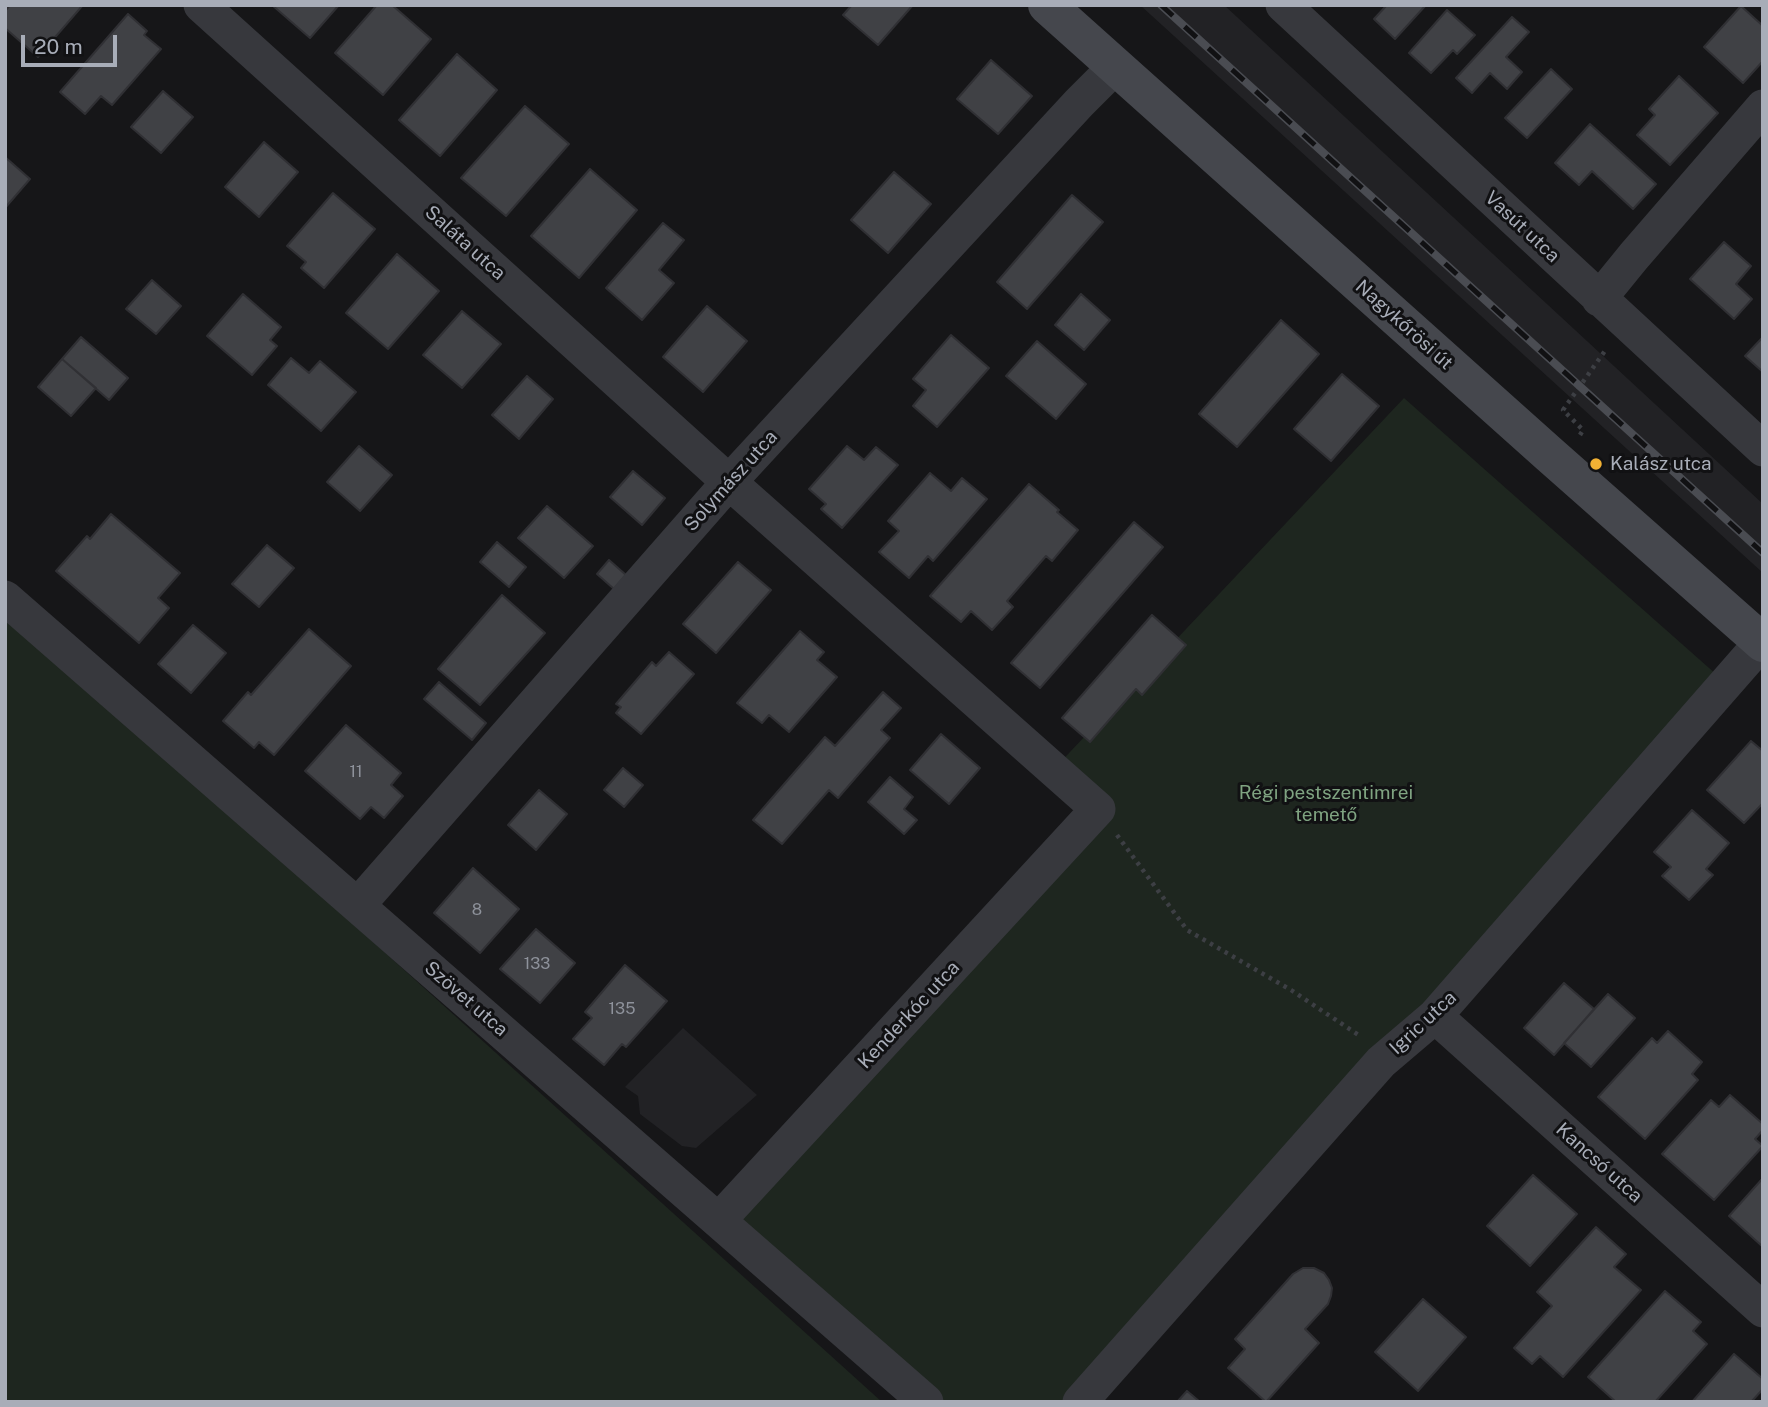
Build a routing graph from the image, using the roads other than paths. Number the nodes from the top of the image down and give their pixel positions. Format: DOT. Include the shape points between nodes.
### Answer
graph roads {
  1 [pos="201,5"];
  2 [pos="1047,5"];
  3 [pos="1283,5"];
  4 [pos="1115,67"];
  5 [pos="1763,107"];
  6 [pos="1599,299"];
  7 [pos="1763,449"];
  8 [pos="729,482"];
  9 [pos="5,598"];
  10 [pos="1762,642"];
  11 [pos="1098,809"];
  12 [pos="358,905"];
  13 [pos="1435,1016"];
  14 [pos="719,1220"];
  15 [pos="1763,1310"];
  16 [pos="926,1402"];
  17 [pos="1080,1402"];
  1 -- 8 [label="street, Saláta utca"];
  2 -- 4 [label="main road, Nagykőrösi út"];
  3 -- 6 [label="street, Vasút utca"];
  4 -- 8 [label="street, Solymász utca"];
  4 -- 10 [label="main road, Nagykőrösi út"];
  5 -- 6 [label="street"];
  6 -- 7 [label="street, Vasút utca"];
  8 -- 11 [label="street, Saláta utca"];
  8 -- 12 [label="street, Solymász utca"];
  9 -- 12 [label="street, Szövet utca"];
  10 -- 13 [label="street, Igric utca"];
  11 -- 14 [label="street, Kenderkóc utca"];
  12 -- 14 [label="street, Szövet utca"];
  13 -- 15 [label="street, Kancsó utca"];
  13 -- 17 [label="street, Igric utca" via="1381,1062"];
  14 -- 16 [label="street, Szövet utca"];
}
